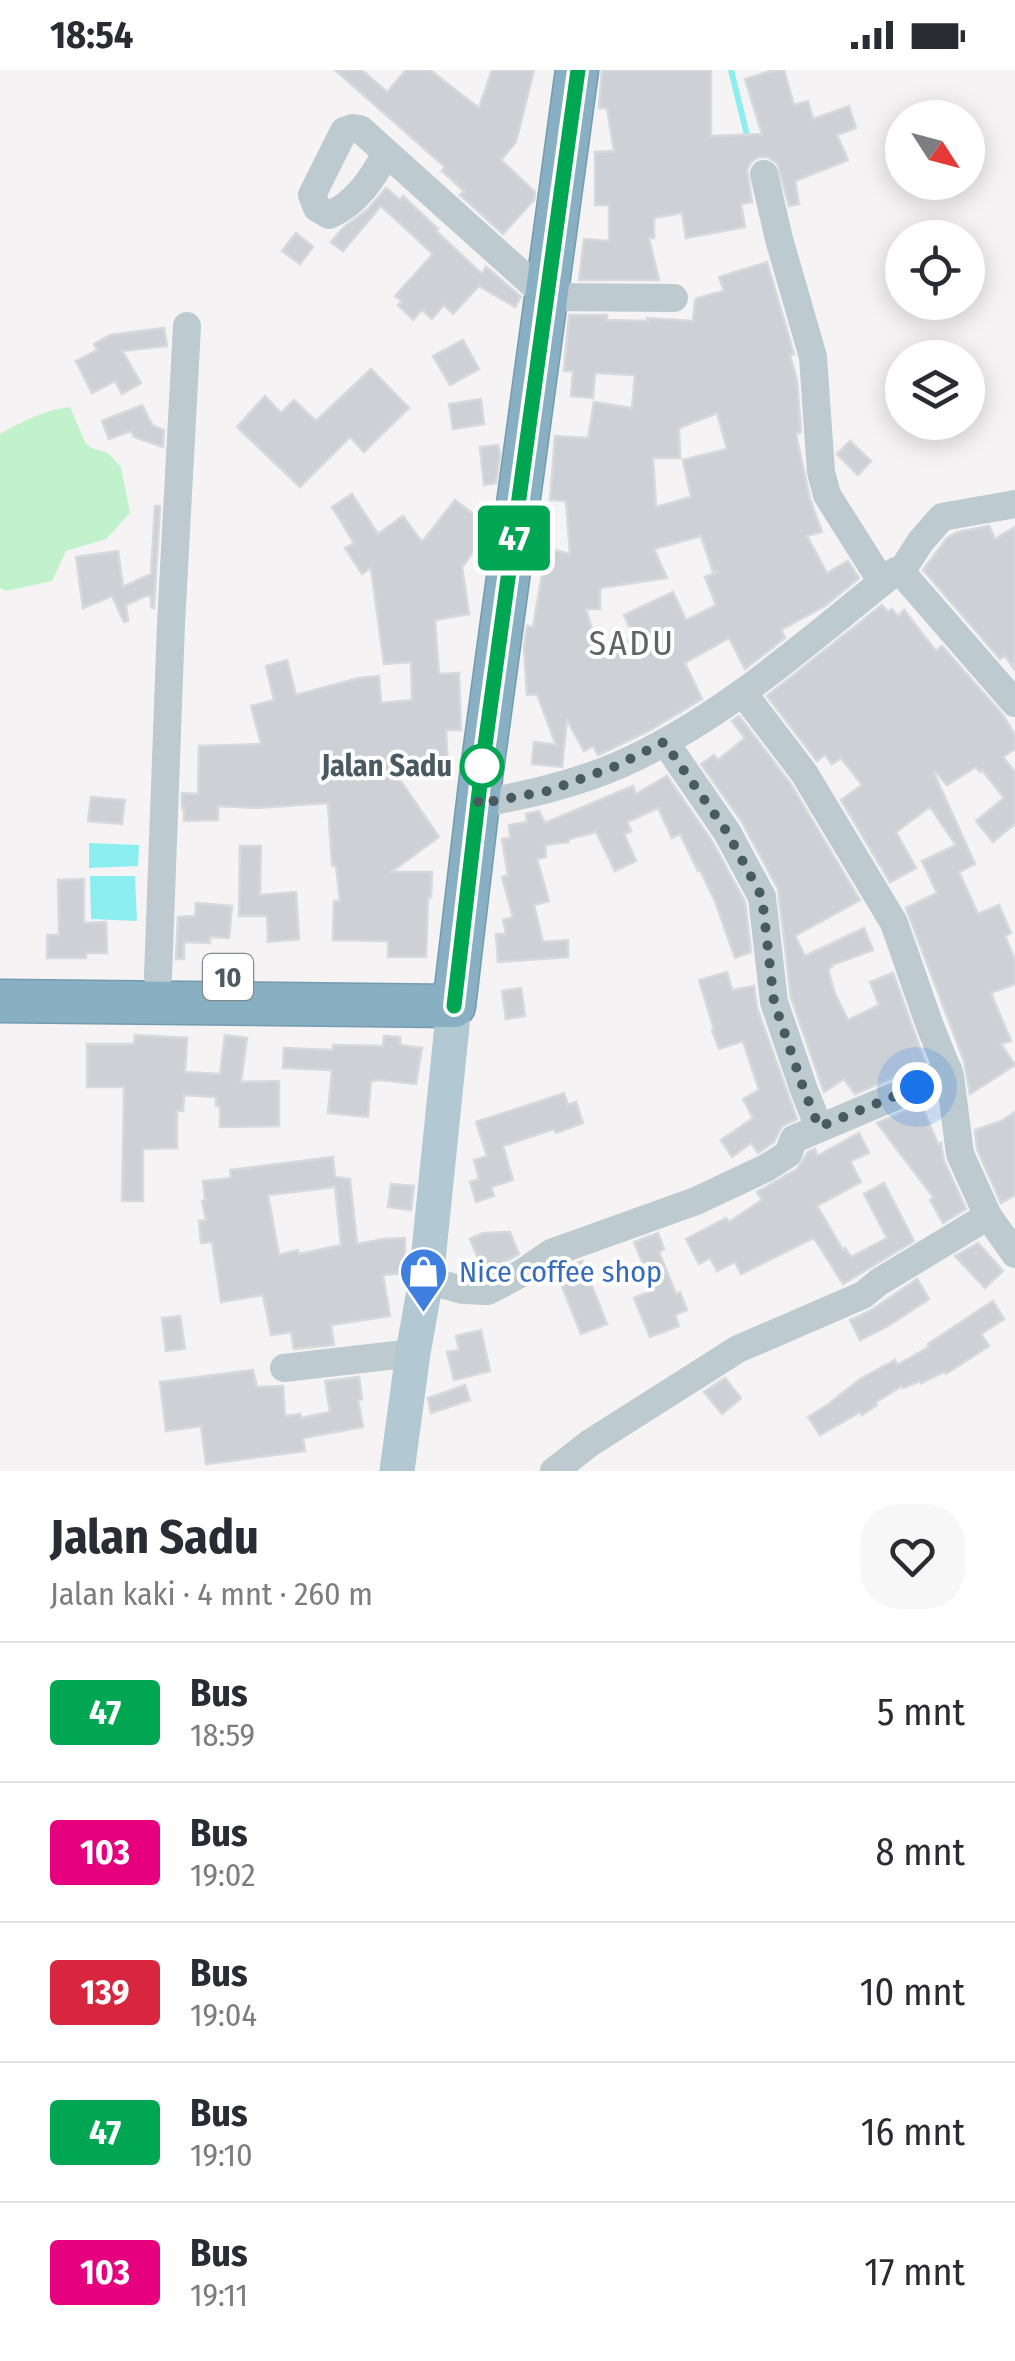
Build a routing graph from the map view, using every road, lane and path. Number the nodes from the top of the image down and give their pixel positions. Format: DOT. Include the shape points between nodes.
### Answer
graph roads {
  1 [pos="574,72"];
  2 [pos="386,153"];
  3 [pos="764,174"];
  4 [pos="546,298"];
  5 [pos="674,298"];
  6 [pos="187,326"];
  7 [pos="1015,504"];
  8 [pos="892,577"];
  9 [pos="743,693"];
  10 [pos="1015,703"];
  11 [pos="664,742"];
  12 [pos="478,804"];
  13 [pos="0,976"];
  14 [pos="158,976"];
  15 [pos="455,992"];
  16 [pos="0,1001"];
  17 [pos="948,1069"];
  18 [pos="819,1127"];
  19 [pos="988,1216"];
  20 [pos="1015,1254"];
  21 [pos="426,1280"];
  22 [pos="413,1353"];
  23 [pos="284,1368"];
  24 [pos="397,1471"];
  25 [pos="554,1471"];
  1 -- 4 [label="highway"];
  2 -- 4 [label="street"];
  3 -- 8 [label="street" via="813,357 826,495"];
  4 -- 5 [label="street"];
  4 -- 12 [label="highway"];
  6 -- 14 [label="street"];
  7 -- 8 [label="street" via="942,517"];
  8 -- 9 [label="street"];
  8 -- 10 [label="street"];
  9 -- 11 [label="street"];
  9 -- 17 [label="street" via="804,773 894,923"];
  11 -- 12 [label="street" via="548,791"];
  11 -- 18 [label="street" via="727,832 762,897 774,1002"];
  12 -- 15 [label="highway"];
  13 -- 14 [label="highway, 10"];
  14 -- 15 [label="highway, 10"];
  15 -- 16 [label="highway, 10"];
  15 -- 21 [label="main road"];
  17 -- 18 [label="street"];
  17 -- 19 [label="street" via="960,1154"];
  18 -- 21 [label="street" via="794,1138 788,1154 766,1168 696,1202 551,1253 488,1291"];
  19 -- 20 [label="street"];
  19 -- 25 [label="street" via="863,1295 738,1349"];
  21 -- 22 [label="main road"];
  22 -- 23 [label="street"];
  22 -- 24 [label="main road"];
}
